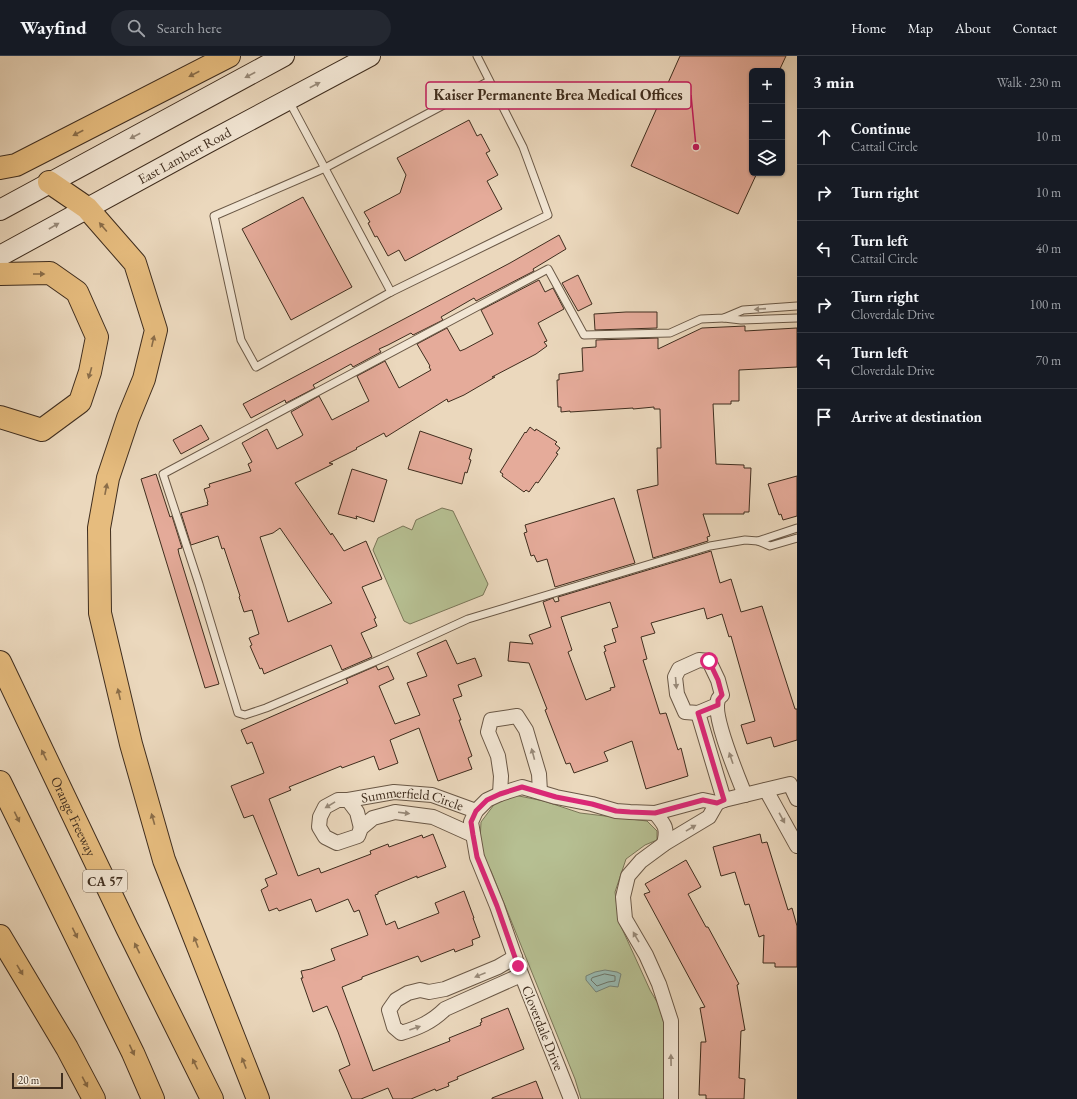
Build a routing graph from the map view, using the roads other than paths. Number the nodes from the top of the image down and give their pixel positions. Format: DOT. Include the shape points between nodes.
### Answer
graph roads {
  1 [pos="229,56"];
  2 [pos="284,56"];
  3 [pos="370,56"];
  4 [pos="477,56"];
  5 [pos="489,80"];
  6 [pos="288,100"];
  7 [pos="0,168"];
  8 [pos="325,168"];
  9 [pos="49,182"];
  10 [pos="87,208"];
  11 [pos="0,210"];
  12 [pos="0,256"];
  13 [pos="0,274"];
  14 [pos="391,292"];
  15 [pos="797,306"];
  16 [pos="724,318"];
  17 [pos="797,318"];
  18 [pos="0,417"];
  19 [pos="797,528"];
  20 [pos="797,538"];
  21 [pos="758,541"];
  22 [pos="0,662"];
  23 [pos="718,705"];
  24 [pos="698,713"];
  25 [pos="0,782"];
  26 [pos="795,782"];
  27 [pos="766,790"];
  28 [pos="540,792"];
  29 [pos="500,794"];
  30 [pos="745,795"];
  31 [pos="797,799"];
  32 [pos="348,800"];
  33 [pos="720,802"];
  34 [pos="476,811"];
  35 [pos="655,813"];
  36 [pos="361,828"];
  37 [pos="473,835"];
  38 [pos="664,844"];
  39 [pos="797,846"];
  40 [pos="0,936"];
  41 [pos="515,957"];
  42 [pos="522,975"];
  43 [pos="429,992"];
  44 [pos="437,1018"];
  45 [pos="94,1099"];
  46 [pos="153,1099"];
  47 [pos="212,1099"];
  48 [pos="258,1099"];
  49 [pos="571,1099"];
  50 [pos="671,1099"];
  1 -- 7 [label="highway, one-way" via="16,165"];
  2 -- 9 [label="main road, one-way"];
  6 -- 3 [label="main road, East Lambert Road, one-way"];
  4 -- 5 [label="lane"];
  5 -- 8 [label="lane"];
  5 -- 14 [label="lane" via="523,147 548,215"];
  6 -- 8 [label="lane"];
  6 -- 10 [label="main road, East Lambert Road"];
  8 -- 14 [label="lane"];
  8 -- 14 [label="lane" via="214,216 241,340 256,367"];
  9 -- 10 [label="highway"];
  9 -- 11 [label="main road"];
  12 -- 10 [label="main road, East Lambert Road, one-way"];
  48 -- 10 [label="highway, one-way" via="164,860 131,744 100,613 99,528 108,478 144,379 156,330 136,263"];
  13 -- 18 [label="highway, one-way" via="50,273 77,292 97,337 90,372 80,402 42,430"];
  15 -- 16 [label="lane, one-way" via="743,310"];
  16 -- 17 [label="lane"];
  16 -- 21 [label="lane" via="701,319 670,333 584,335 548,269 163,474 238,713 245,715 468,620 710,546 745,540"];
  19 -- 21 [label="lane"];
  20 -- 21 [label="lane" via="770,546"];
  47 -- 22 [label="highway, Orange Freeway / CA 57, one-way"];
  23 -- 24 [label="street"];
  23 -- 24 [label="street, one-way" via="722,695 718,680 709,661 699,660 680,669 675,677 677,694 685,712"];
  30 -- 23 [label="street, one-way" via="717,716"];
  24 -- 33 [label="street"];
  25 -- 46 [label="highway, one-way"];
  26 -- 27 [label="street"];
  26 -- 31 [label="street"];
  27 -- 30 [label="street"];
  27 -- 39 [label="street, one-way"];
  28 -- 29 [label="street" via="522,787"];
  28 -- 29 [label="street, one-way" via="538,774 526,730 517,716 491,720 488,732 498,756"];
  28 -- 35 [label="street" via="616,811"];
  29 -- 34 [label="street" via="487,800"];
  30 -- 33 [label="street"];
  32 -- 34 [label="street, Summerfield Circle" via="394,792 432,795"];
  32 -- 36 [label="street, Summerfield Circle" via="357,812"];
  32 -- 36 [label="street, Summerfield Circle, one-way" via="338,800 325,807 320,816 319,827 325,837 337,843 358,836"];
  33 -- 35 [label="street" via="703,800"];
  38 -- 33 [label="street, one-way" via="709,817"];
  34 -- 37 [label="street, Cloverdale Drive" via="471,822"];
  35 -- 38 [label="street" via="664,824 667,833"];
  36 -- 37 [label="street, Summerfield Circle, one-way" via="372,818 395,812 433,817"];
  37 -- 41 [label="street, Cloverdale Drive" via="477,857"];
  50 -- 38 [label="street, one-way" via="671,1021 646,955 625,920 623,897 628,876 641,861"];
  40 -- 45 [label="highway, one-way" via="67,1048"];
  41 -- 42 [label="street, Cloverdale Drive"];
  41 -- 43 [label="street, one-way" via="452,987"];
  42 -- 44 [label="street" via="445,1009"];
  42 -- 49 [label="street, Cloverdale Drive"];
  43 -- 44 [label="street" via="439,1008"];
  43 -- 44 [label="street, one-way" via="408,992 396,1000 389,1010 394,1026 401,1033"];
}
